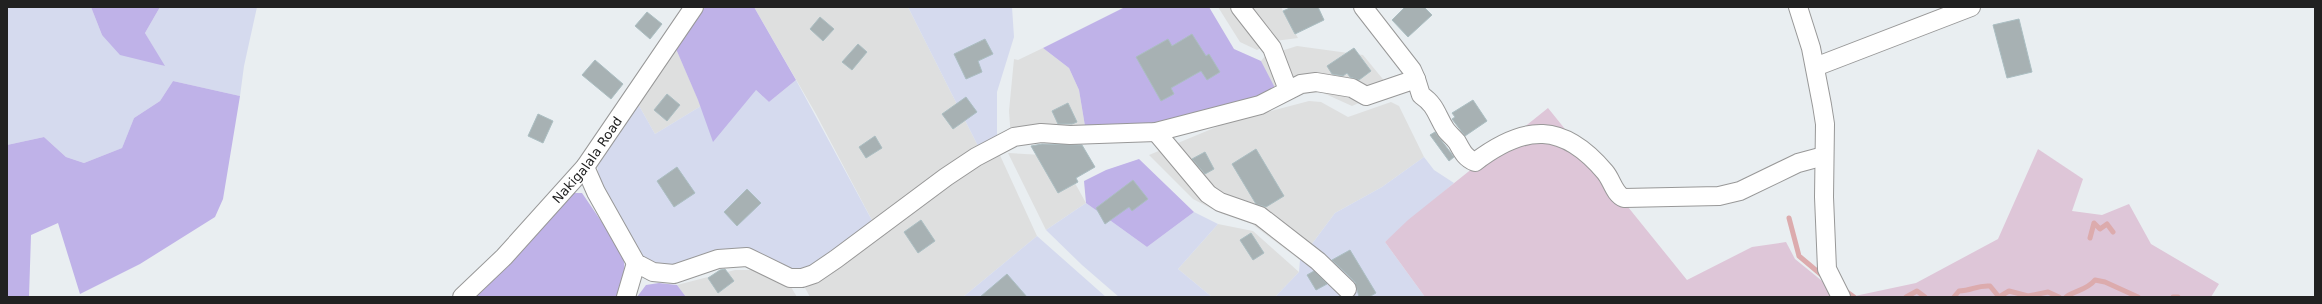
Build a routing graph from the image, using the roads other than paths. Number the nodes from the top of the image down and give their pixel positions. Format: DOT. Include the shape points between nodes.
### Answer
graph roads {
  1 [pos="694,7"];
  2 [pos="1240,7"];
  3 [pos="1363,7"];
  4 [pos="1798,7"];
  5 [pos="1971,7"];
  6 [pos="1815,67"];
  7 [pos="1416,79"];
  8 [pos="1288,90"];
  9 [pos="1156,132"];
  10 [pos="1824,156"];
  11 [pos="585,167"];
  12 [pos="636,263"];
  13 [pos="1347,289"];
  14 [pos="462,297"];
  15 [pos="626,297"];
  16 [pos="1841,297"];
  1 -- 11 [label="street, Nakigalala Road"];
  2 -- 8 [label="street" via="1272,48"];
  3 -- 7 [label="street" via="1412,70"];
  4 -- 6 [label="street"];
  5 -- 6 [label="street"];
  6 -- 10 [label="street" via="1825,124"];
  7 -- 8 [label="street" via="1366,96 1352,88 1316,82 1301,84"];
  7 -- 10 [label="street" via="1421,95 1432,103 1461,152 1471,160 1475,162 1494,148 1515,139 1551,133 1567,138 1588,154 1605,172 1618,196 1624,198 1719,196 1740,191 1798,163"];
  8 -- 9 [label="street" via="1260,105"];
  9 -- 12 [label="street" via="1070,135 1041,133 1014,137 976,157 836,259 814,274 802,278 790,278 747,257 718,259 674,274 653,272"];
  9 -- 13 [label="street" via="1208,194 1220,202 1260,216 1318,261"];
  10 -- 16 [label="street" via="1824,232 1827,269"];
  11 -- 12 [label="street" via="596,192"];
  11 -- 14 [label="street, Nakigalala Road" via="504,257"];
  12 -- 15 [label="street"];
}
